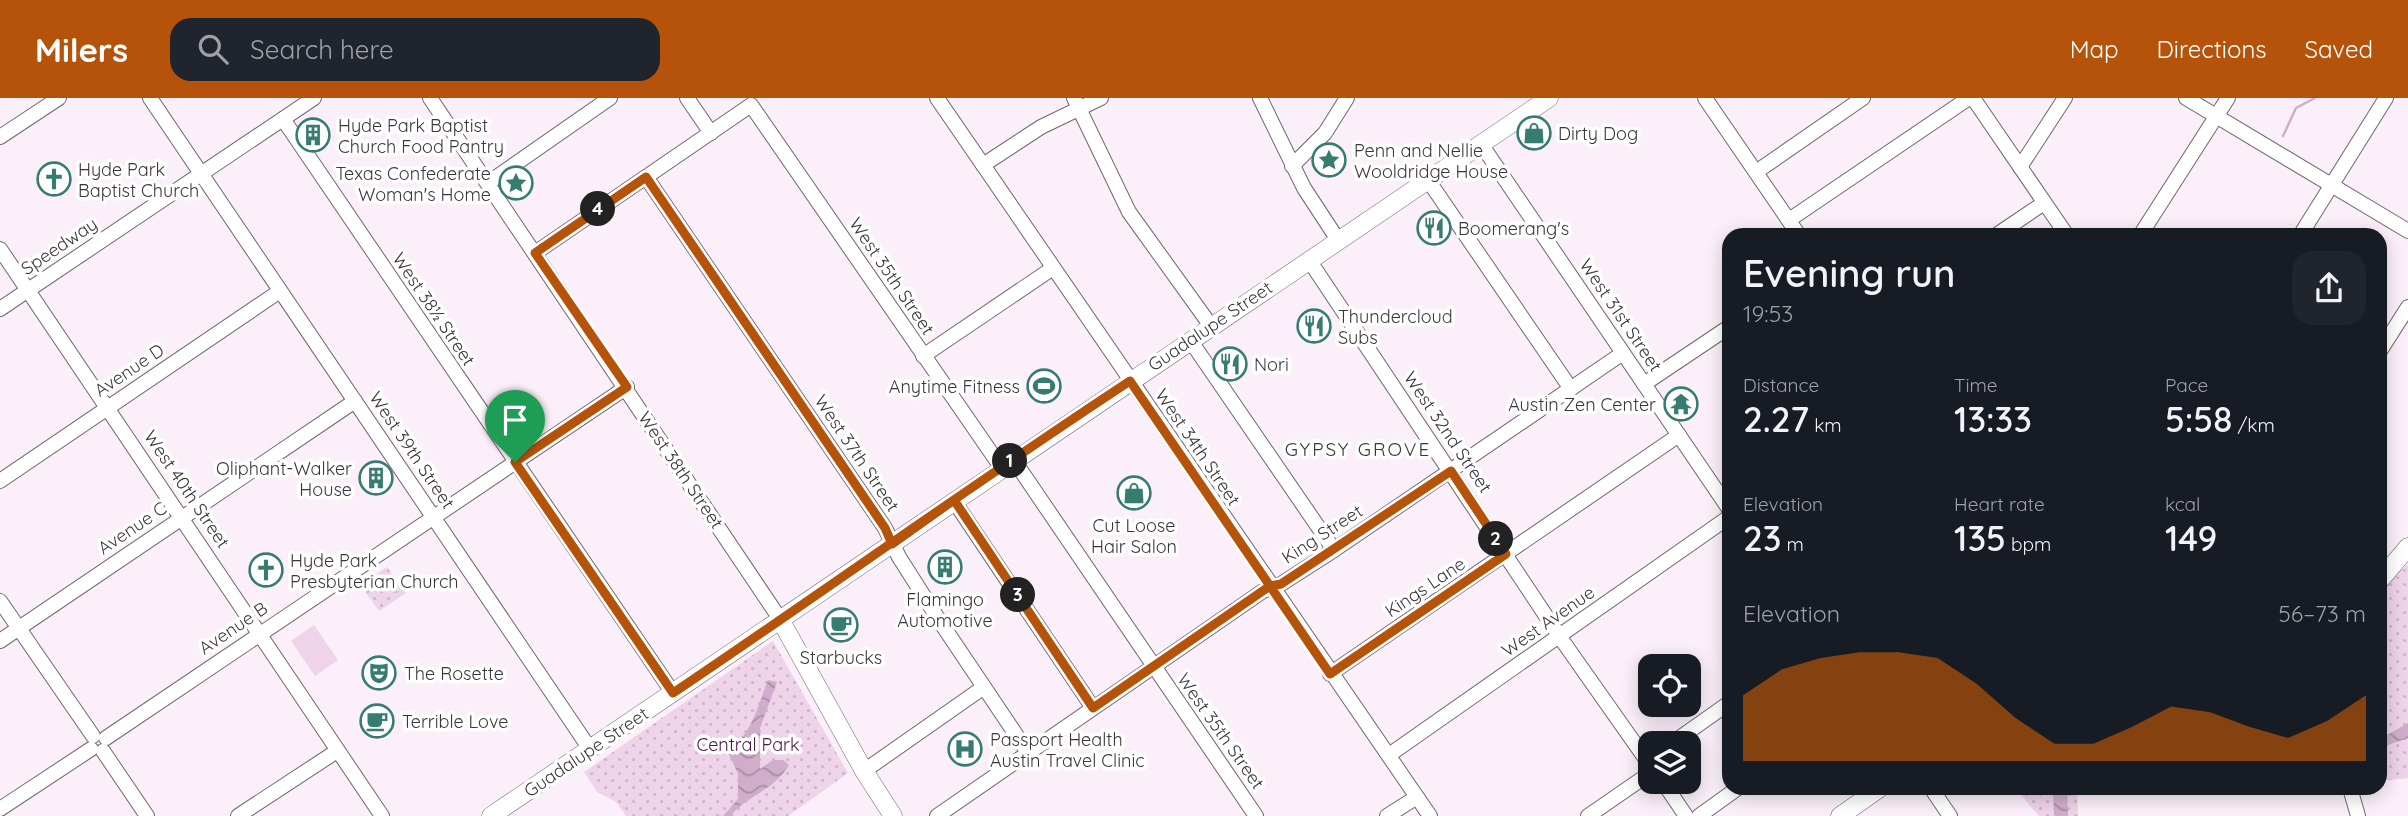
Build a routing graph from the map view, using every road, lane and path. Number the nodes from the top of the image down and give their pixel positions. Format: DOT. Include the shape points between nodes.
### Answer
graph roads {
  1 [pos="59,98"];
  2 [pos="150,98"];
  3 [pos="314,98"];
  4 [pos="430,98"];
  5 [pos="610,98"];
  6 [pos="687,98"];
  7 [pos="937,98"];
  8 [pos="1101,98"];
  9 [pos="1259,98"];
  10 [pos="1347,98"];
  11 [pos="1549,98"];
  12 [pos="1705,98"];
  13 [pos="1863,98"];
  14 [pos="1971,98"];
  15 [pos="2065,98"];
  16 [pos="2186,98"];
  17 [pos="2228,98"];
  18 [pos="2386,98"];
  19 [pos="1846,102"];
  20 [pos="1077,103"];
  21 [pos="2217,117"];
  22 [pos="283,119"];
  23 [pos="711,133"];
  24 [pos="0,137"];
  25 [pos="1481,144"];
  26 [pos="983,165"];
  27 [pos="1292,166"];
  28 [pos="2020,167"];
  29 [pos="1756,172"];
  30 [pos="203,173"];
  31 [pos="646,177"];
  32 [pos="1428,180"];
  33 [pos="488,183"];
  34 [pos="2332,185"];
  35 [pos="2045,203"];
  36 [pos="1789,220"];
  37 [pos="1794,228"];
  38 [pos="2007,228"];
  39 [pos="2062,228"];
  40 [pos="2145,228"];
  41 [pos="2305,228"];
  42 [pos="2408,231"];
  43 [pos="1338,240"];
  44 [pos="0,249"];
  45 [pos="535,253"];
  46 [pos="1309,260"];
  47 [pos="1053,268"];
  48 [pos="29,290"];
  49 [pos="280,291"];
  50 [pos="2408,307"];
  51 [pos="0,309"];
  52 [pos="1211,326"];
  53 [pos="1722,332"];
  54 [pos="2387,340"];
  55 [pos="1190,341"];
  56 [pos="1623,353"];
  57 [pos="923,356"];
  58 [pos="1130,381"];
  59 [pos="1644,384"];
  60 [pos="627,387"];
  61 [pos="1571,388"];
  62 [pos="355,401"];
  63 [pos="108,408"];
  64 [pos="1679,435"];
  65 [pos="515,462"];
  66 [pos="1007,463"];
  67 [pos="1451,471"];
  68 [pos="0,481"];
  69 [pos="1722,499"];
  70 [pos="954,500"];
  71 [pos="433,516"];
  72 [pos="183,517"];
  73 [pos="1722,522"];
  74 [pos="892,544"];
  75 [pos="2408,547"];
  76 [pos="1334,550"];
  77 [pos="1506,554"];
  78 [pos="2387,560"];
  79 [pos="2387,572"];
  80 [pos="1270,586"];
  81 [pos="0,601"];
  82 [pos="780,619"];
  83 [pos="19,628"];
  84 [pos="258,634"];
  85 [pos="1560,636"];
  86 [pos="0,641"];
  87 [pos="1152,666"];
  88 [pos="1330,674"];
  89 [pos="984,687"];
  90 [pos="673,693"];
  91 [pos="1093,708"];
  92 [pos="1722,708"];
  93 [pos="1689,731"];
  94 [pos="98,744"];
  95 [pos="1638,746"];
  96 [pos="590,749"];
  97 [pos="337,751"];
  98 [pos="1029,754"];
  99 [pos="1389,755"];
  100 [pos="864,771"];
  101 [pos="1638,782"];
  102 [pos="1670,794"];
  103 [pos="1728,795"];
  104 [pos="1870,795"];
  105 [pos="1936,795"];
  106 [pos="2352,795"];
  107 [pos="1417,797"];
  108 [pos="0,809"];
  109 [pos="147,816"];
  110 [pos="237,816"];
  111 [pos="382,816"];
  112 [pos="491,816"];
  113 [pos="893,816"];
  114 [pos="937,816"];
  115 [pos="1256,816"];
  116 [pos="1387,816"];
  117 [pos="1430,816"];
  118 [pos="1588,816"];
  119 [pos="1686,816"];
  120 [pos="1699,816"];
  121 [pos="1840,816"];
  122 [pos="1950,816"];
  123 [pos="2358,816"];
  1 -- 24 [label="street"];
  2 -- 30 [label="street, West 39th Street"];
  3 -- 22 [label="street, Speedway"];
  4 -- 33 [label="street, West 38th Street"];
  5 -- 33 [label="street"];
  6 -- 23 [label="street"];
  7 -- 26 [label="street, West 34th Street"];
  8 -- 20 [label="street"];
  9 -- 27 [label="street"];
  10 -- 27 [label="street" via="1325,133"];
  11 -- 25 [label="main road, Guadalupe Street"];
  12 -- 29 [label="street"];
  13 -- 19 [label="street"];
  14 -- 28 [label="street"];
  14 -- 36 [label="street"];
  15 -- 28 [label="street"];
  16 -- 21 [label="street"];
  17 -- 21 [label="street"];
  18 -- 34 [label="street"];
  19 -- 29 [label="street"];
  20 -- 26 [label="street"];
  20 -- 52 [label="street" via="1129,212"];
  21 -- 34 [label="street"];
  21 -- 40 [label="street"];
  22 -- 30 [label="street, Speedway"];
  22 -- 65 [label="street, West 38½ Street"];
  23 -- 31 [label="street"];
  23 -- 57 [label="street, West 35th Street" via="751,105"];
  25 -- 32 [label="main road, Guadalupe Street"];
  25 -- 56 [label="street, West 31st Street"];
  26 -- 47 [label="street, West 34th Street"];
  27 -- 43 [label="street"];
  28 -- 35 [label="street"];
  29 -- 36 [label="street"];
  30 -- 48 [label="street, Speedway"];
  30 -- 49 [label="street, West 39th Street"];
  31 -- 45 [label="street"];
  31 -- 74 [label="street, West 37th Street"];
  32 -- 43 [label="main road, Guadalupe Street"];
  32 -- 61 [label="street"];
  33 -- 45 [label="street, West 38th Street"];
  34 -- 41 [label="street"];
  34 -- 42 [label="street"];
  35 -- 38 [label="street"];
  35 -- 39 [label="street"];
  36 -- 37 [label="street"];
  43 -- 46 [label="main road, Guadalupe Street"];
  44 -- 48 [label="street, West 40th Street"];
  45 -- 60 [label="street, West 38th Street"];
  46 -- 52 [label="main road, Guadalupe Street"];
  46 -- 67 [label="street, West 32nd Street"];
  47 -- 57 [label="street"];
  47 -- 58 [label="street, West 34th Street"];
  48 -- 51 [label="street, Speedway"];
  48 -- 63 [label="street, West 40th Street"];
  49 -- 62 [label="street, West 39th Street"];
  49 -- 63 [label="street, Avenue D"];
  50 -- 54 [label="street"];
  52 -- 55 [label="main road, Guadalupe Street"];
  53 -- 59 [label="street"];
  55 -- 58 [label="main road, Guadalupe Street"];
  55 -- 76 [label="street"];
  56 -- 59 [label="street, West 31st Street"];
  56 -- 61 [label="street, King Street"];
  57 -- 66 [label="street, West 35th Street"];
  58 -- 66 [label="main road, Guadalupe Street"];
  58 -- 80 [label="street, West 34th Street"];
  59 -- 64 [label="street, West 31st Street"];
  60 -- 65 [label="street, Avenue B"];
  60 -- 82 [label="street, West 38th Street"];
  61 -- 67 [label="street, King Street"];
  62 -- 71 [label="street, West 39th Street"];
  62 -- 72 [label="street, Avenue C"];
  63 -- 68 [label="street, Avenue D"];
  63 -- 72 [label="street, West 40th Street"];
  64 -- 69 [label="street, West 31st Street"];
  64 -- 77 [label="street, Kings Lane"];
  65 -- 71 [label="street, Avenue B"];
  65 -- 90 [label="street, West 38½ Street"];
  66 -- 70 [label="main road, Guadalupe Street"];
  66 -- 87 [label="street, West 35th Street"];
  67 -- 76 [label="street, King Street"];
  67 -- 77 [label="street, West 32nd Street"];
  70 -- 74 [label="main road, Guadalupe Street"];
  70 -- 91 [label="street"];
  71 -- 84 [label="street, Avenue B"];
  71 -- 96 [label="street, West 39th Street"];
  72 -- 83 [label="street, Avenue C"];
  72 -- 84 [label="street, West 40th Street"];
  73 -- 85 [label="street, West Avenue"];
  74 -- 82 [label="main road, Guadalupe Street"];
  74 -- 89 [label="street, West 37th Street"];
  75 -- 78 [label="main road"];
  75 -- 79 [label="main road"];
  76 -- 80 [label="street, King Street" via="1281,584"];
  77 -- 85 [label="street, West 32nd Street"];
  77 -- 88 [label="street, Kings Lane"];
  80 -- 87 [label="street, King Street"];
  80 -- 88 [label="street, West 34th Street"];
  81 -- 83 [label="street"];
  82 -- 90 [label="main road, Guadalupe Street"];
  82 -- 100 [label="main road, West 38th Street"];
  83 -- 86 [label="street, Avenue C"];
  83 -- 94 [label="street"];
  84 -- 94 [label="street, Avenue B"];
  84 -- 97 [label="street, West 40th Street"];
  85 -- 95 [label="street, West 32nd Street"];
  85 -- 99 [label="street, West Avenue"];
  87 -- 91 [label="street, King Street"];
  87 -- 115 [label="street, West 35th Street"];
  88 -- 99 [label="street, West 34th Street"];
  89 -- 98 [label="street, West 37th Street"];
  89 -- 100 [label="street"];
  90 -- 96 [label="main road, Guadalupe Street"];
  91 -- 98 [label="street, King Street"];
  92 -- 93 [label="street"];
  94 -- 108 [label="street, Avenue B"];
  94 -- 109 [label="street"];
  96 -- 112 [label="main road, Guadalupe Street"];
  97 -- 110 [label="street"];
  97 -- 111 [label="street, West 40th Street"];
  98 -- 114 [label="street, King Street"];
  99 -- 107 [label="street, West 34th Street"];
  100 -- 113 [label="main road, West 38th Street"];
  101 -- 118 [label="street"];
  102 -- 119 [label="street"];
  103 -- 120 [label="street"];
  104 -- 121 [label="main road"];
  105 -- 122 [label="street"];
  106 -- 123 [label="street"];
  107 -- 116 [label="street"];
  107 -- 117 [label="street, West 34th Street"];
}
